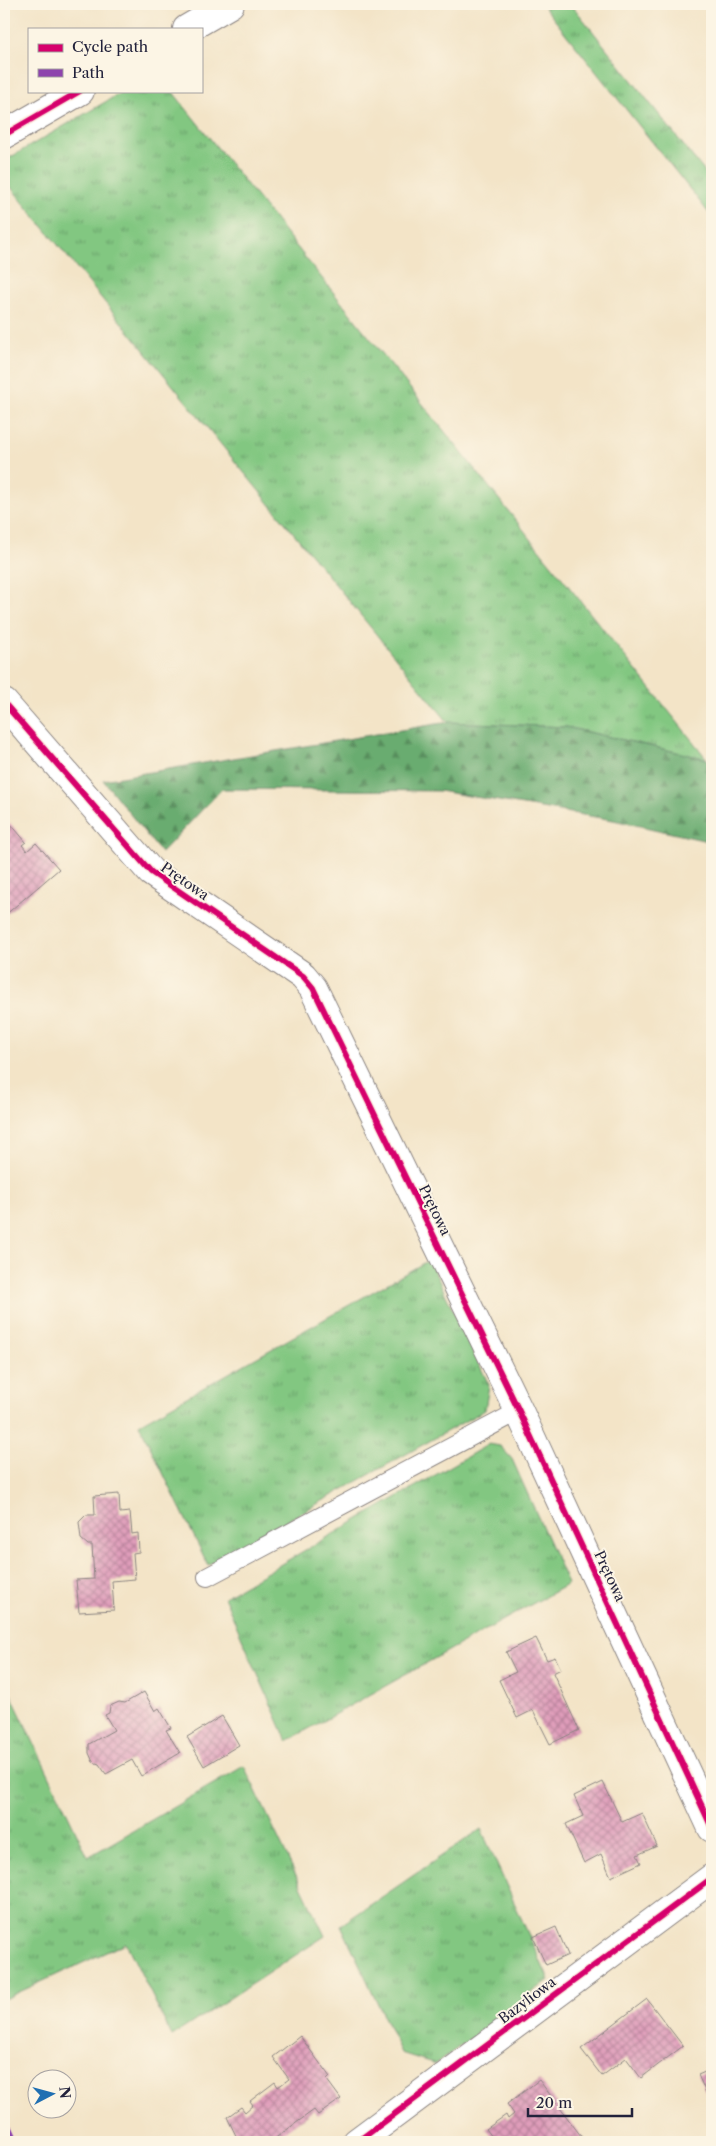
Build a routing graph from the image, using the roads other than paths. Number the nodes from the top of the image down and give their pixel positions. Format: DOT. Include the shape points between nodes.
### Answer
graph roads {
  1 [pos="230,4"];
  2 [pos="189,28"];
  3 [pos="78,92"];
  4 [pos="4,135"];
  5 [pos="4,703"];
  6 [pos="520,1411"];
  7 [pos="207,1577"];
  8 [pos="712,1828"];
  9 [pos="712,1878"];
  10 [pos="358,2142"];
  1 -- 2 [label="street"];
  3 -- 4 [label="street"];
  5 -- 6 [label="street, Prętowa" via="150,872 296,971 313,988"];
  6 -- 7 [label="lane"];
  6 -- 8 [label="street, Prętowa"];
  9 -- 10 [label="street, Bazyliowa"];
}
